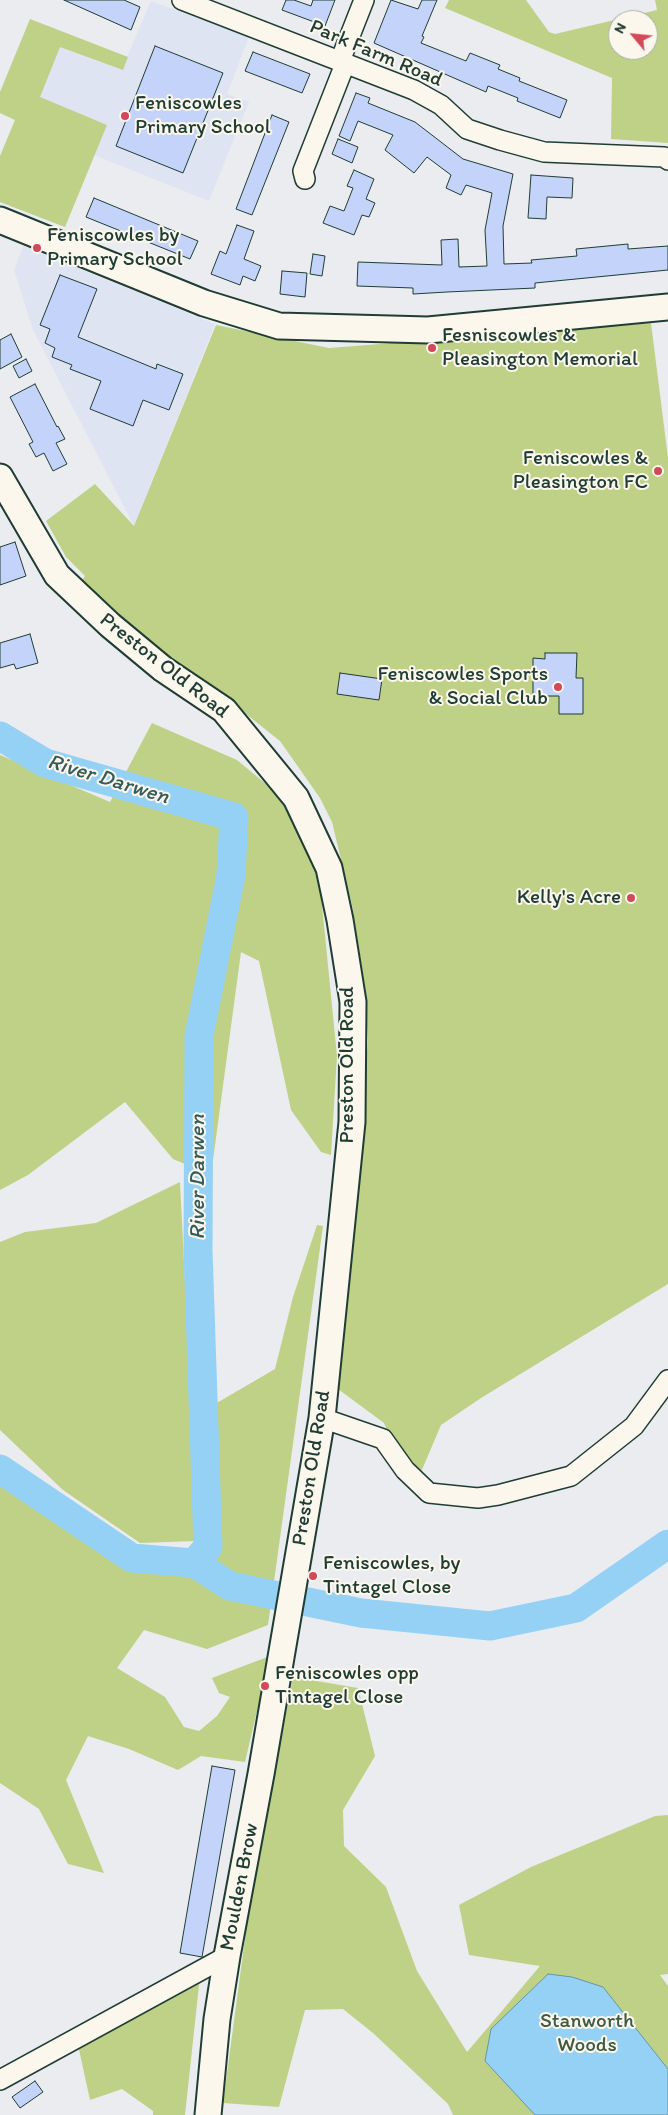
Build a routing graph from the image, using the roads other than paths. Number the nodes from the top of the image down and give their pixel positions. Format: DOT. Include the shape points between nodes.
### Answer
graph roads {
  1 [pos="182,0"];
  2 [pos="364,0"];
  3 [pos="218,6"];
  4 [pos="343,63"];
  5 [pos="668,160"];
  6 [pos="305,179"];
  7 [pos="0,220"];
  8 [pos="668,307"];
  9 [pos="0,477"];
  10 [pos="668,1380"];
  11 [pos="322,1418"];
  12 [pos="281,1660"];
  13 [pos="227,1956"];
  14 [pos="0,2080"];
  15 [pos="208,2115"];
  1 -- 3 [label="street, Park Farm Road"];
  2 -- 4 [label="street"];
  3 -- 4 [label="street, Park Farm Road"];
  4 -- 5 [label="street, Park Farm Road" via="414,90 441,105 468,128 500,140 544,152 664,157"];
  4 -- 6 [label="street" via="303,171"];
  7 -- 8 [label="main road" via="204,303 279,326 428,330"];
  9 -- 11 [label="main road, Preston Old Road" via="57,575 156,663 224,710 296,798 329,868 352,1002 352,1122"];
  10 -- 11 [label="street" via="634,1426 571,1476 478,1498 430,1493 405,1470 383,1439"];
  11 -- 12 [label="main road, Preston Old Road"];
  12 -- 13 [label="main road, Moulden Brow"];
  13 -- 14 [label="street"];
  13 -- 15 [label="main road, Moulden Brow"];
}
